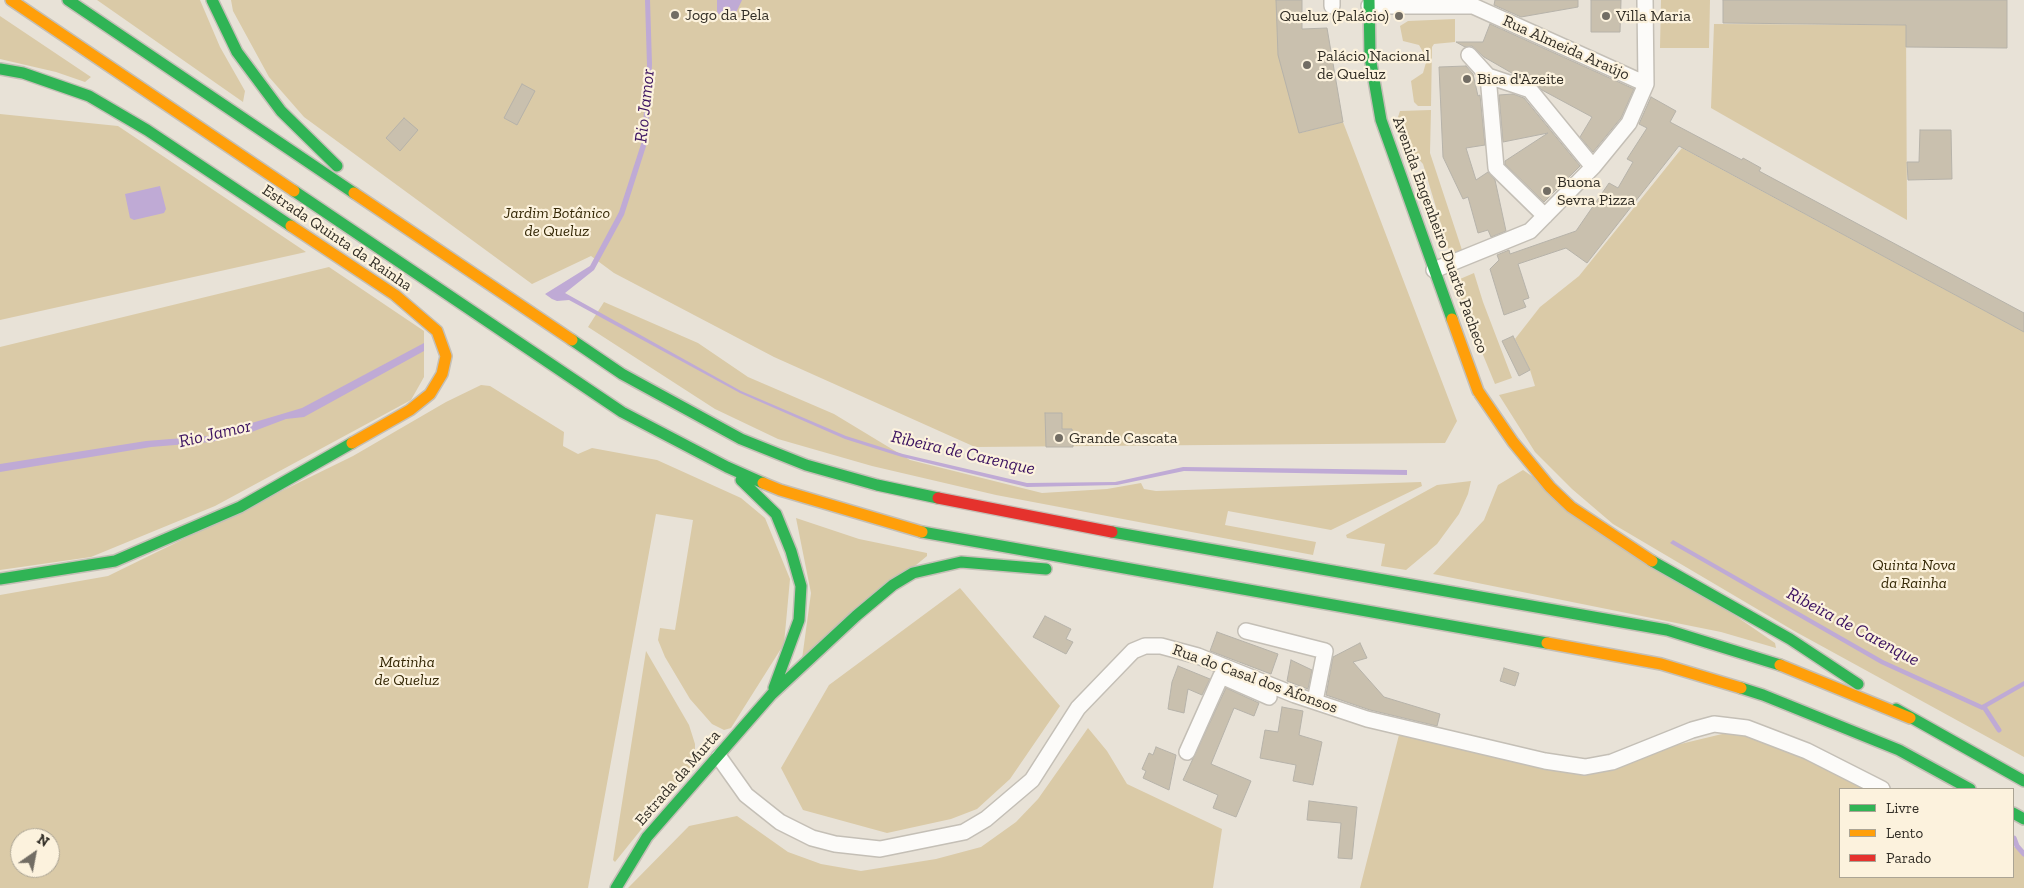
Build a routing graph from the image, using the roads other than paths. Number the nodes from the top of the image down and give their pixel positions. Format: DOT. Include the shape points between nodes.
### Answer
graph roads {
  1 [pos="11,0"];
  2 [pos="68,0"];
  3 [pos="212,0"];
  4 [pos="1646,0"];
  5 [pos="1369,3"];
  6 [pos="1470,55"];
  7 [pos="0,69"];
  8 [pos="1488,76"];
  9 [pos="1646,84"];
  10 [pos="1593,166"];
  11 [pos="382,212"];
  12 [pos="1545,216"];
  13 [pos="1434,270"];
  14 [pos="727,467"];
  15 [pos="1165,574"];
  16 [pos="0,579"];
  17 [pos="1246,632"];
  18 [pos="772,694"];
  19 [pos="1268,697"];
  20 [pos="1315,702"];
  21 [pos="1910,718"];
  22 [pos="1187,752"];
  23 [pos="719,757"];
  24 [pos="2024,781"];
  25 [pos="1880,788"];
  26 [pos="1968,788"];
  27 [pos="616,888"];
  1 -- 14 [label="main road" via="622,412"];
  2 -- 11 [label="main road"];
  3 -- 11 [label="main road" via="236,52 281,110"];
  4 -- 9 [label="street"];
  5 -- 9 [label="street, Rua Almeida Araújo" via="1473,6"];
  5 -- 13 [label="main road, Avenida Engenheiro Duarte Pacheco" via="1370,57 1381,120"];
  6 -- 8 [label="street"];
  7 -- 16 [label="main road, Estrada Quinta da Rainha" via="22,73 89,96 147,130 396,295 437,331 446,356 442,374 430,394 410,410 240,507 115,561"];
  8 -- 10 [label="street" via="1530,90"];
  8 -- 12 [label="street" via="1496,168"];
  9 -- 10 [label="street" via="1629,123"];
  10 -- 12 [label="street"];
  11 -- 21 [label="main road" via="622,374 741,439 806,465 877,485 1065,524 1667,630 1774,663"];
  12 -- 13 [label="street" via="1530,231"];
  13 -- 21 [label="main road, Avenida Engenheiro Duarte Pacheco" via="1478,391 1513,442 1550,487 1572,507 1641,555 1790,639"];
  14 -- 15 [label="main road" via="780,490 926,533"];
  14 -- 18 [label="main road" via="776,514 801,586 799,620"];
  15 -- 18 [label="main road" via="961,562 927,568 893,585"];
  15 -- 26 [label="main road" via="1661,664 1763,696 1899,750"];
  17 -- 20 [label="street" via="1325,650"];
  18 -- 23 [label="main road, Estrada da Murta"];
  19 -- 22 [label="street" via="1221,676"];
  20 -- 23 [label="street, Rua do Casal dos Afonsos" via="1198,656 1161,646 1145,646 1127,656 1078,708 1032,780 986,819 964,832 880,849 812,838 780,822 746,795"];
  20 -- 25 [label="street, Rua do Casal dos Afonsos" via="1452,740 1585,767 1612,762 1714,724 1747,728 1807,751"];
  21 -- 24 [label="main road"];
  23 -- 27 [label="main road, Estrada da Murta" via="647,837"];
}
